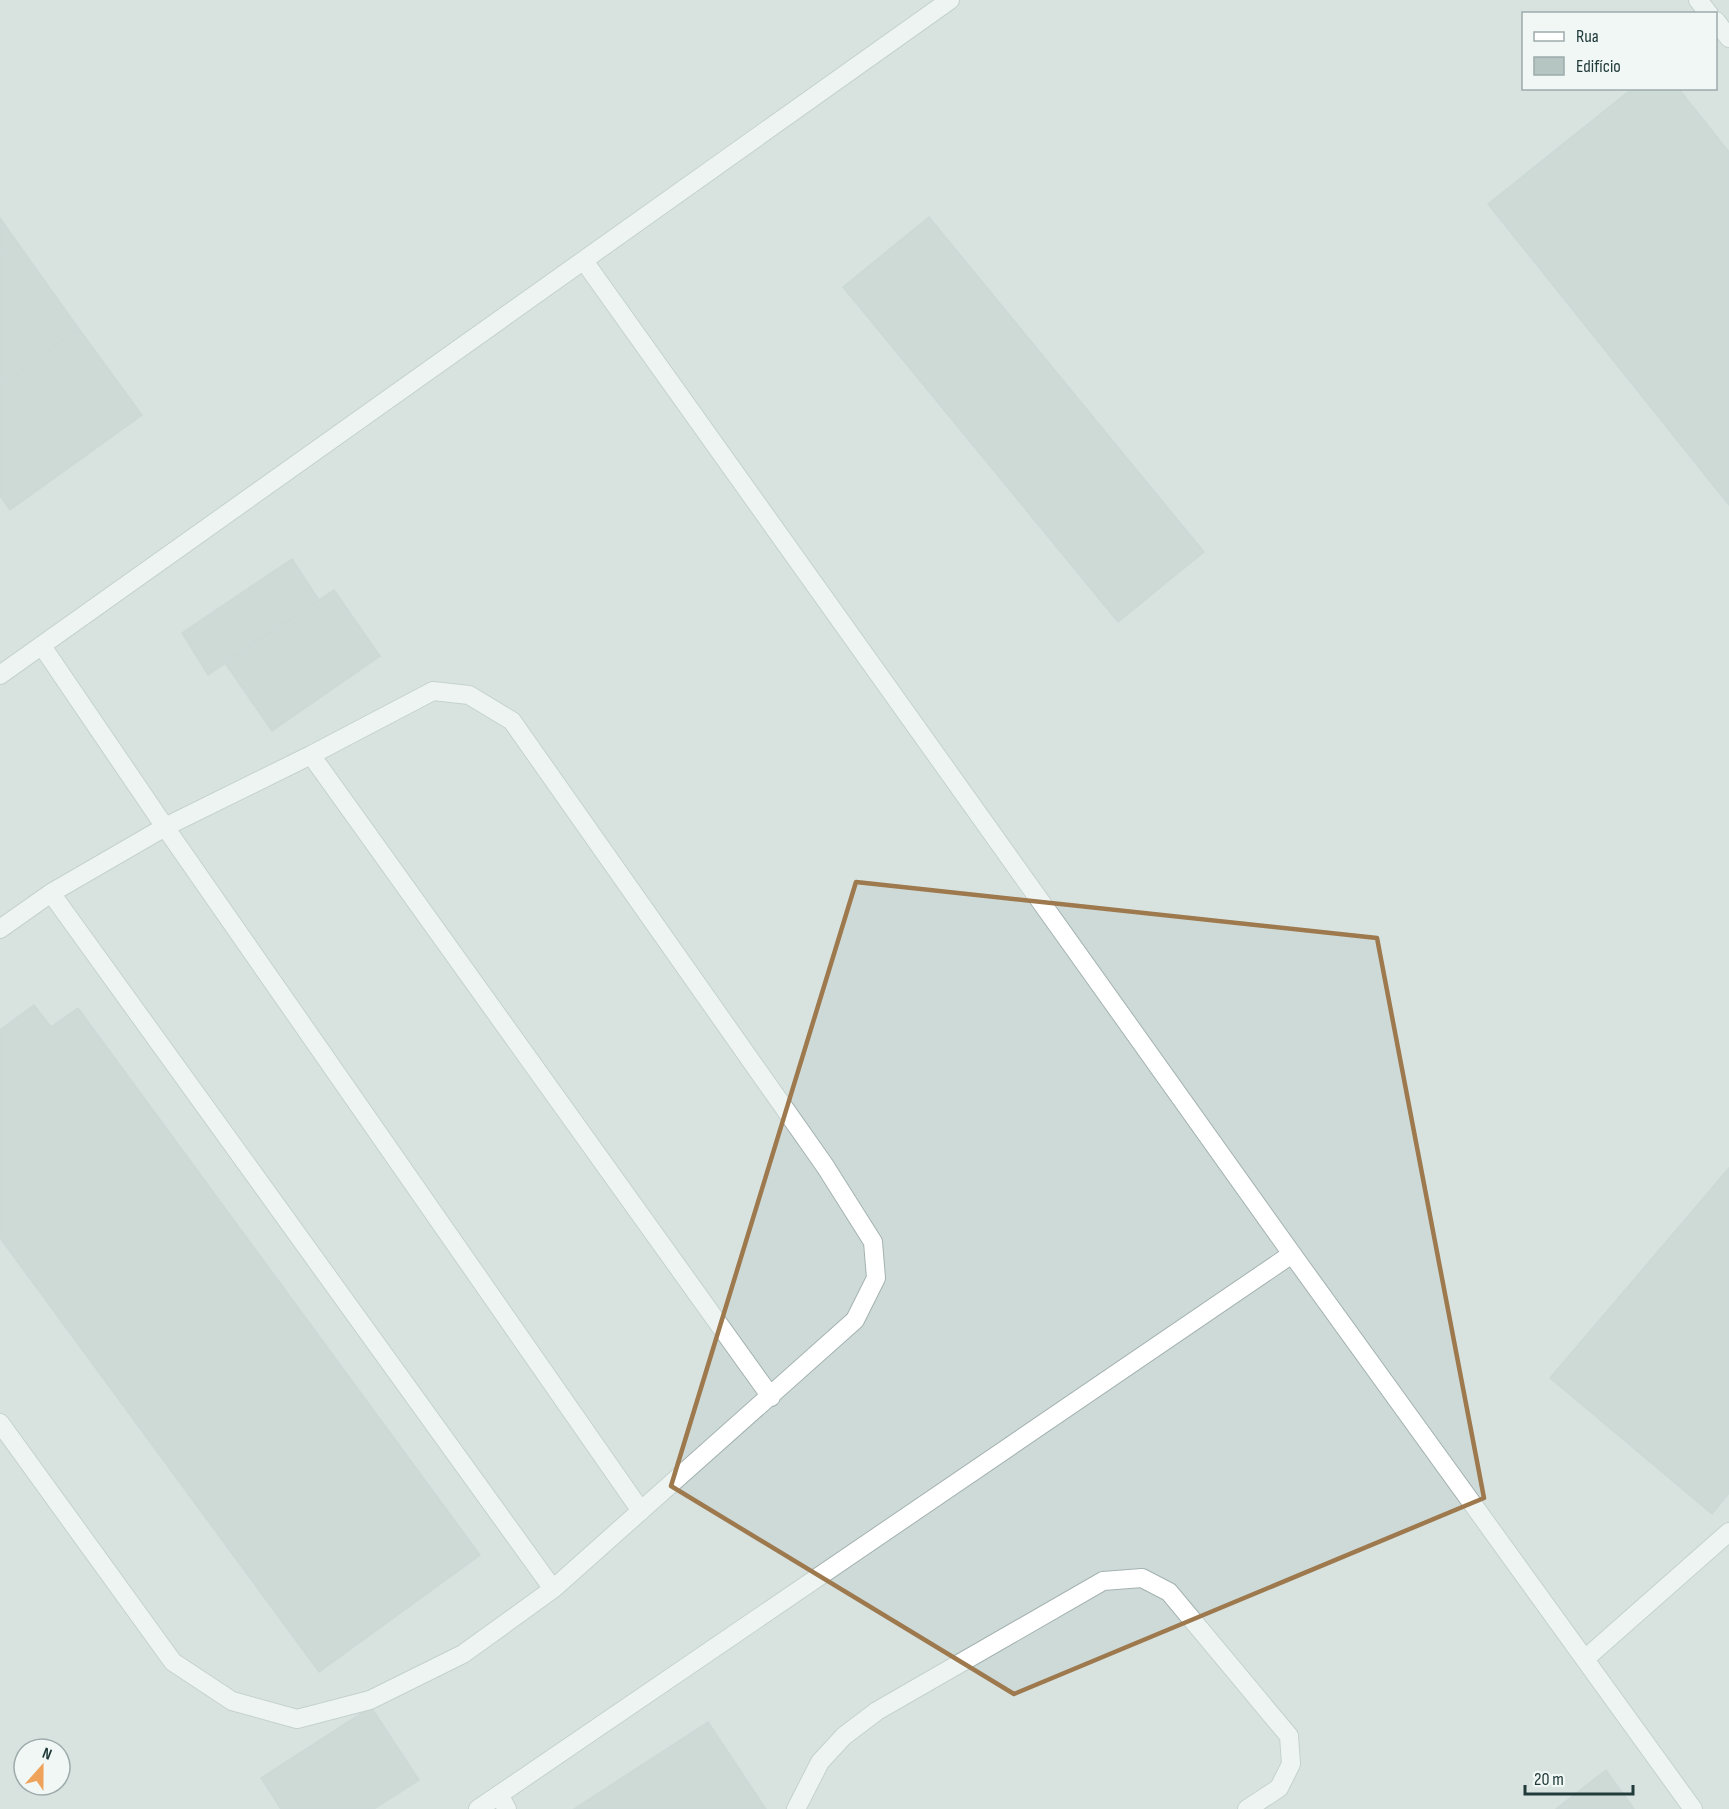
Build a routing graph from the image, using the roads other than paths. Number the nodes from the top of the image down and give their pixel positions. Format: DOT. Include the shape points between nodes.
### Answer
graph roads {
  1 [pos="950,0"];
  2 [pos="1698,0"];
  3 [pos="1707,12"];
  4 [pos="1717,22"];
  5 [pos="1729,38"];
  6 [pos="584,261"];
  7 [pos="42,646"];
  8 [pos="0,675"];
  9 [pos="311,755"];
  10 [pos="165,827"];
  11 [pos="51,893"];
  12 [pos="0,929"];
  13 [pos="1292,1254"];
  14 [pos="771,1396"];
  15 [pos="0,1423"];
  16 [pos="641,1511"];
  17 [pos="1729,1532"];
  18 [pos="553,1589"];
  19 [pos="1585,1659"];
  20 [pos="503,1802"];
  21 [pos="478,1809"];
  22 [pos="796,1809"];
  23 [pos="1247,1809"];
  24 [pos="1693,1809"];
  1 -- 6 [label="street"];
  2 -- 3 [label="street"];
  4 -- 5 [label="street"];
  6 -- 7 [label="street"];
  6 -- 13 [label="street"];
  7 -- 8 [label="street"];
  7 -- 10 [label="street"];
  9 -- 10 [label="street"];
  9 -- 14 [label="street"];
  9 -- 14 [label="street" via="433,691 470,696 512,721 825,1166 873,1242 876,1278 855,1320"];
  10 -- 11 [label="street"];
  10 -- 16 [label="street"];
  11 -- 12 [label="street"];
  11 -- 18 [label="street"];
  13 -- 19 [label="street"];
  13 -- 20 [label="street"];
  14 -- 16 [label="street"];
  15 -- 18 [label="street" via="173,1662 232,1701 297,1719 370,1700 463,1654"];
  16 -- 18 [label="street"];
  17 -- 19 [label="street"];
  19 -- 24 [label="street"];
  20 -- 21 [label="street"];
  22 -- 23 [label="street" via="820,1762 844,1736 877,1711 1103,1581 1142,1578 1169,1592 1289,1737 1291,1764 1279,1788"];
}
